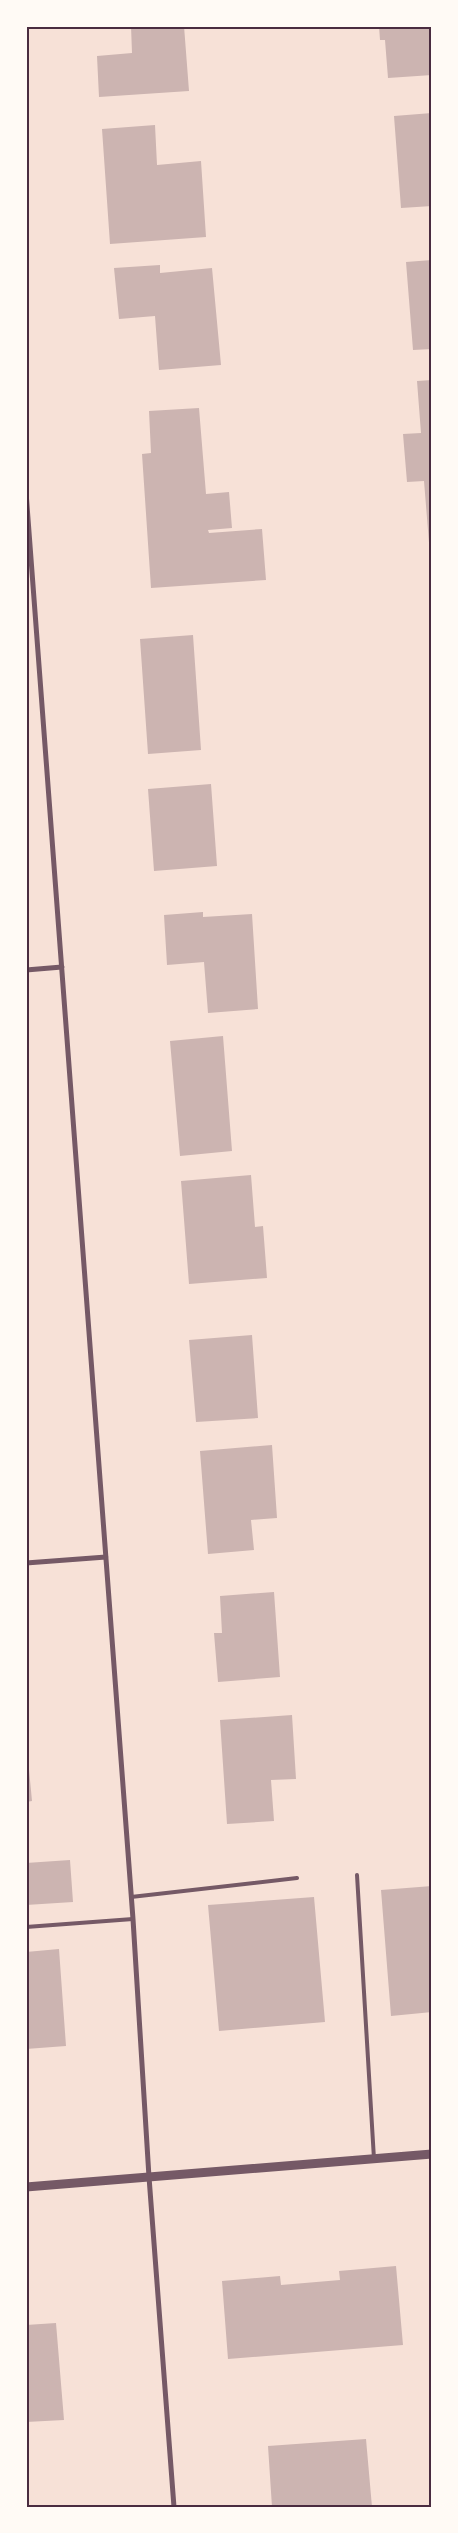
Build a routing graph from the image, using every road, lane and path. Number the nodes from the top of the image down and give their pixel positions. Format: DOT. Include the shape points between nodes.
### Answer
graph roads {
  1 [pos="26,492"];
  2 [pos="62,967"];
  3 [pos="26,970"];
  4 [pos="106,1557"];
  5 [pos="26,1563"];
  6 [pos="357,1875"];
  7 [pos="297,1878"];
  8 [pos="131,1897"];
  9 [pos="133,1918"];
  10 [pos="26,1927"];
  11 [pos="432,2154"];
  12 [pos="374,2159"];
  13 [pos="149,2177"];
  14 [pos="26,2187"];
  15 [pos="174,2507"];
  1 -- 2 [label="street"];
  2 -- 3 [label="street"];
  2 -- 4 [label="street"];
  4 -- 5 [label="street"];
  4 -- 8 [label="street"];
  6 -- 12 [label="lane"];
  7 -- 8 [label="lane"];
  8 -- 9 [label="street"];
  9 -- 10 [label="lane"];
  9 -- 13 [label="street"];
  11 -- 12 [label="street"];
  12 -- 13 [label="street"];
  13 -- 14 [label="street"];
  13 -- 15 [label="street"];
}
